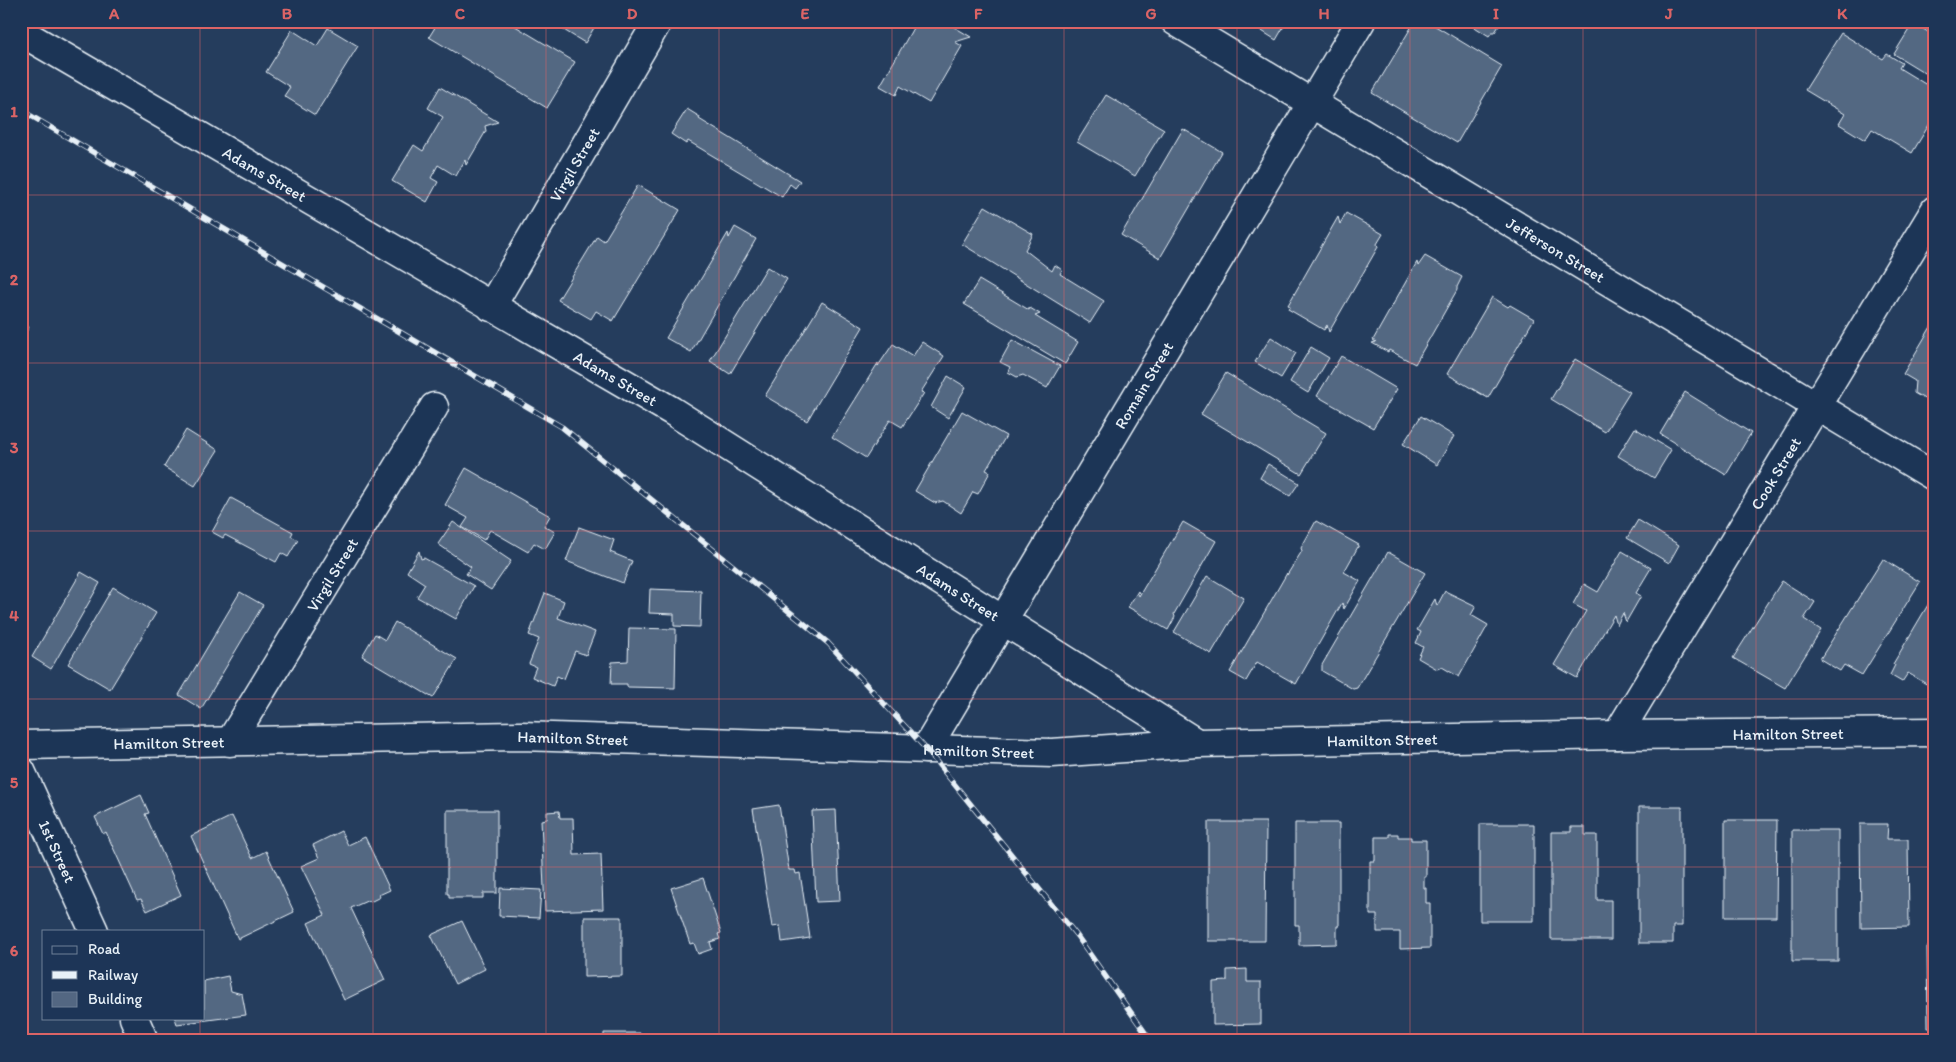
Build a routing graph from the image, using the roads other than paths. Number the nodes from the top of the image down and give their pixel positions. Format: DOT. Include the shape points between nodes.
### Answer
graph roads {
  1 [pos="658,21"];
  2 [pos="1175,21"];
  3 [pos="1361,21"];
  4 [pos="21,32"];
  5 [pos="1312,103"];
  6 [pos="1935,210"];
  7 [pos="491,307"];
  8 [pos="1815,406"];
  9 [pos="434,407"];
  10 [pos="1935,477"];
  11 [pos="1002,621"];
  12 [pos="1935,732"];
  13 [pos="1617,735"];
  14 [pos="230,742"];
  15 [pos="1197,743"];
  16 [pos="21,745"];
  17 [pos="926,749"];
  18 [pos="21,771"];
  19 [pos="94,930"];
  20 [pos="135,1020"];
  21 [pos="144,1041"];
  1 -- 7 [label="street, Virgil Street"];
  2 -- 5 [label="street, Jefferson Street"];
  3 -- 5 [label="street, Romain Street"];
  4 -- 7 [label="street, Adams Street"];
  5 -- 8 [label="street, Jefferson Street"];
  5 -- 11 [label="street, Romain Street"];
  6 -- 8 [label="street, Cook Street"];
  7 -- 11 [label="street, Adams Street" via="672,412"];
  8 -- 10 [label="street, Jefferson Street"];
  8 -- 13 [label="street, Cook Street"];
  9 -- 14 [label="street, Virgil Street"];
  11 -- 15 [label="street, Adams Street"];
  11 -- 17 [label="street, Romain Street"];
  12 -- 13 [label="street, Hamilton Street"];
  13 -- 15 [label="street, Hamilton Street"];
  14 -- 16 [label="street, Hamilton Street"];
  14 -- 17 [label="street, Hamilton Street" via="521,736"];
  15 -- 17 [label="street, Hamilton Street" via="1052,753"];
  18 -- 19 [label="street, 1st Street"];
  20 -- 21 [label="street"];
}
